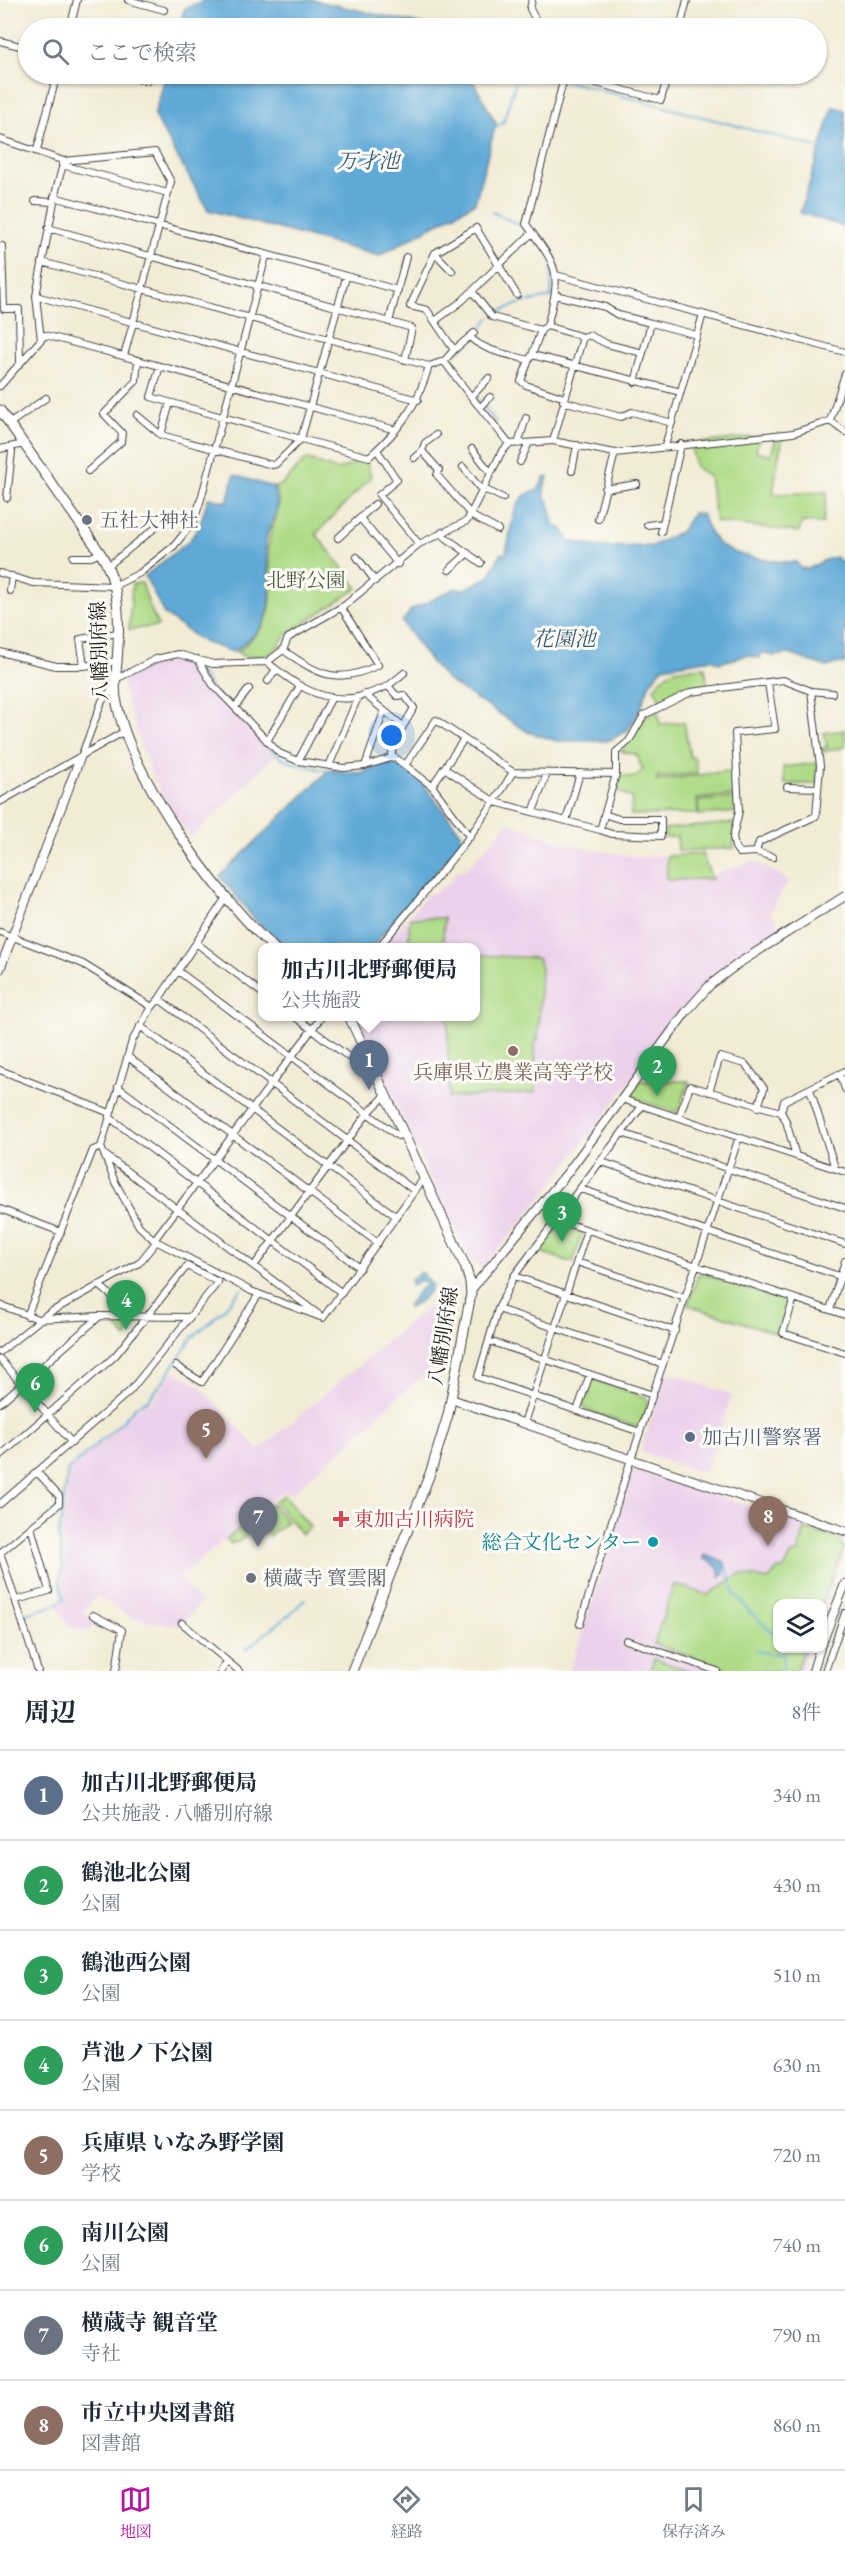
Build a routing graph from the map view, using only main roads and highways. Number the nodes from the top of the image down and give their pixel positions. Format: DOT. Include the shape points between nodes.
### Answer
graph roads {
  1 [pos="0,410"];
  2 [pos="269,943"];
  3 [pos="351,1021"];
  4 [pos="352,1671"];
  1 -- 2 [label="main road, 八幡別府線" via="108,566 118,633 115,683 125,731 165,812 227,896"];
  3 -- 4 [label="main road, 八幡別府線" via="468,1273 471,1290 451,1400 431,1471"];
}
